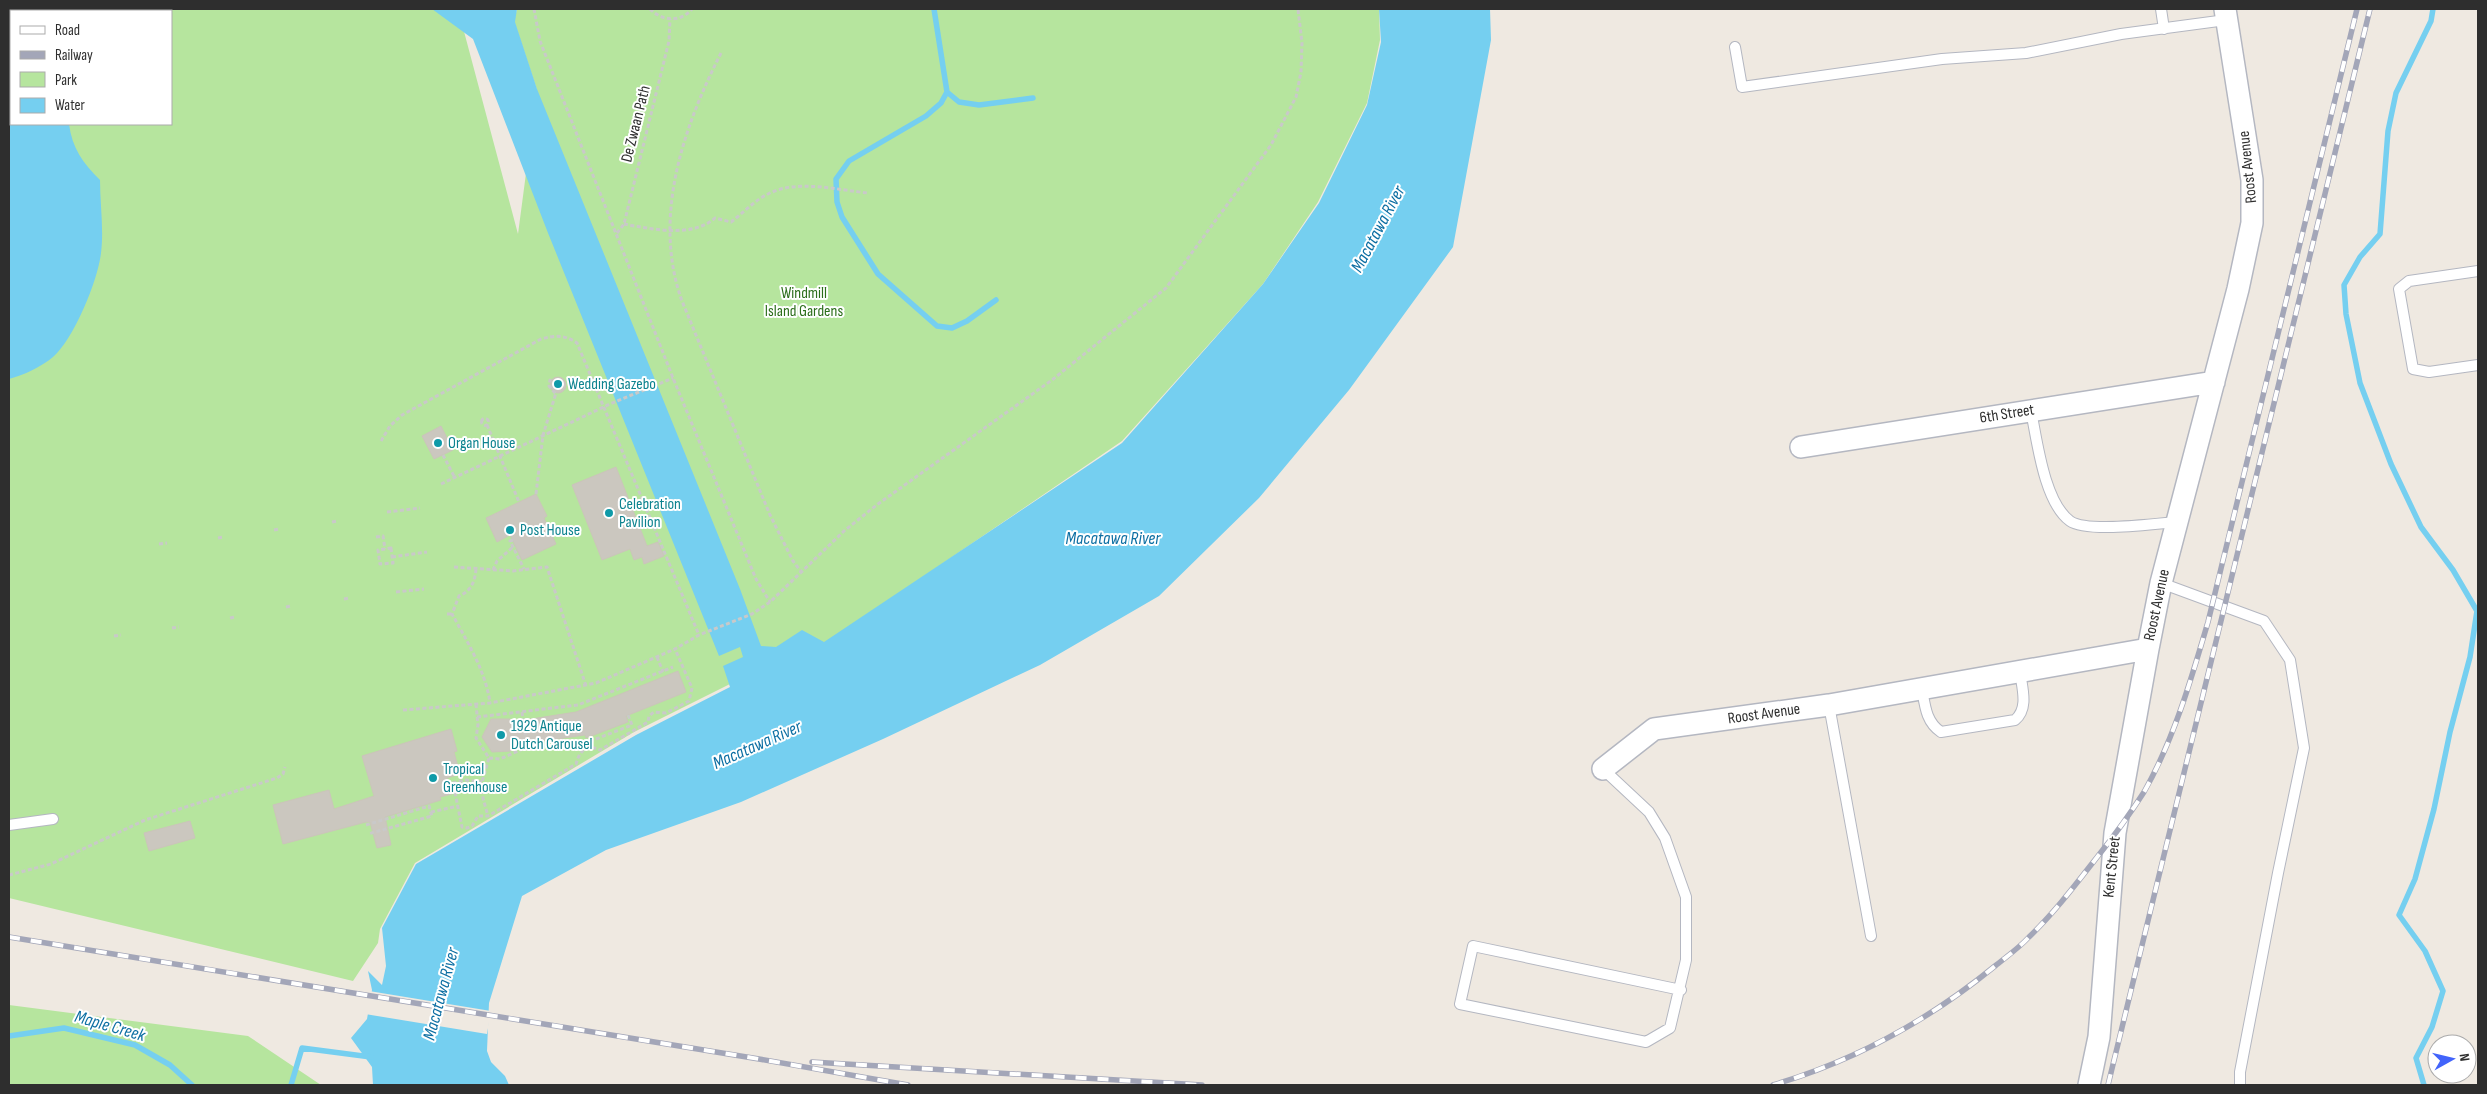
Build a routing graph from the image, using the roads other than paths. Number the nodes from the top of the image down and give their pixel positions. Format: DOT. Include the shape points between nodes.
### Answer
graph roads {
  1 [pos="2161,9"];
  2 [pos="2226,14"];
  3 [pos="2164,29"];
  4 [pos="1735,47"];
  5 [pos="2478,271"];
  6 [pos="2478,365"];
  7 [pos="2214,382"];
  8 [pos="2031,411"];
  9 [pos="1801,447"];
  10 [pos="2176,522"];
  11 [pos="2161,583"];
  12 [pos="2148,649"];
  13 [pos="2020,672"];
  14 [pos="1922,689"];
  15 [pos="1829,705"];
  16 [pos="1603,769"];
  17 [pos="54,819"];
  18 [pos="9,825"];
  19 [pos="1871,936"];
  20 [pos="1681,990"];
  21 [pos="2089,1085"];
  22 [pos="2240,1085"];
  1 -- 3 [label="lane"];
  2 -- 3 [label="lane"];
  2 -- 7 [label="street, Roost Avenue" via="2252,180 2252,223"];
  3 -- 4 [label="lane" via="2026,53 1942,59 1742,86"];
  5 -- 6 [label="lane" via="2408,281 2399,289 2413,369 2429,372"];
  7 -- 8 [label="street, 6th Street"];
  7 -- 10 [label="street, Roost Avenue"];
  8 -- 9 [label="street, 6th Street"];
  8 -- 10 [label="lane" via="2048,487 2070,522 2094,527"];
  10 -- 11 [label="street, Roost Avenue"];
  11 -- 12 [label="street, Roost Avenue"];
  11 -- 22 [label="lane" via="2264,621 2290,660 2303,738 2304,748"];
  12 -- 13 [label="street, Roost Avenue"];
  12 -- 21 [label="street, Kent Street" via="2115,833 2099,1038"];
  13 -- 14 [label="street, Roost Avenue"];
  13 -- 14 [label="lane" via="2024,708 2015,720 1941,732 1927,715"];
  14 -- 15 [label="street, Roost Avenue"];
  15 -- 16 [label="street, Roost Avenue" via="1654,729"];
  15 -- 19 [label="lane"];
  16 -- 20 [label="lane" via="1650,812 1665,838 1686,897 1686,960"];
  17 -- 18 [label="lane"];
  20 -- 20 [label="lane" via="1670,1028 1646,1042 1460,1004 1474,946"];
}
